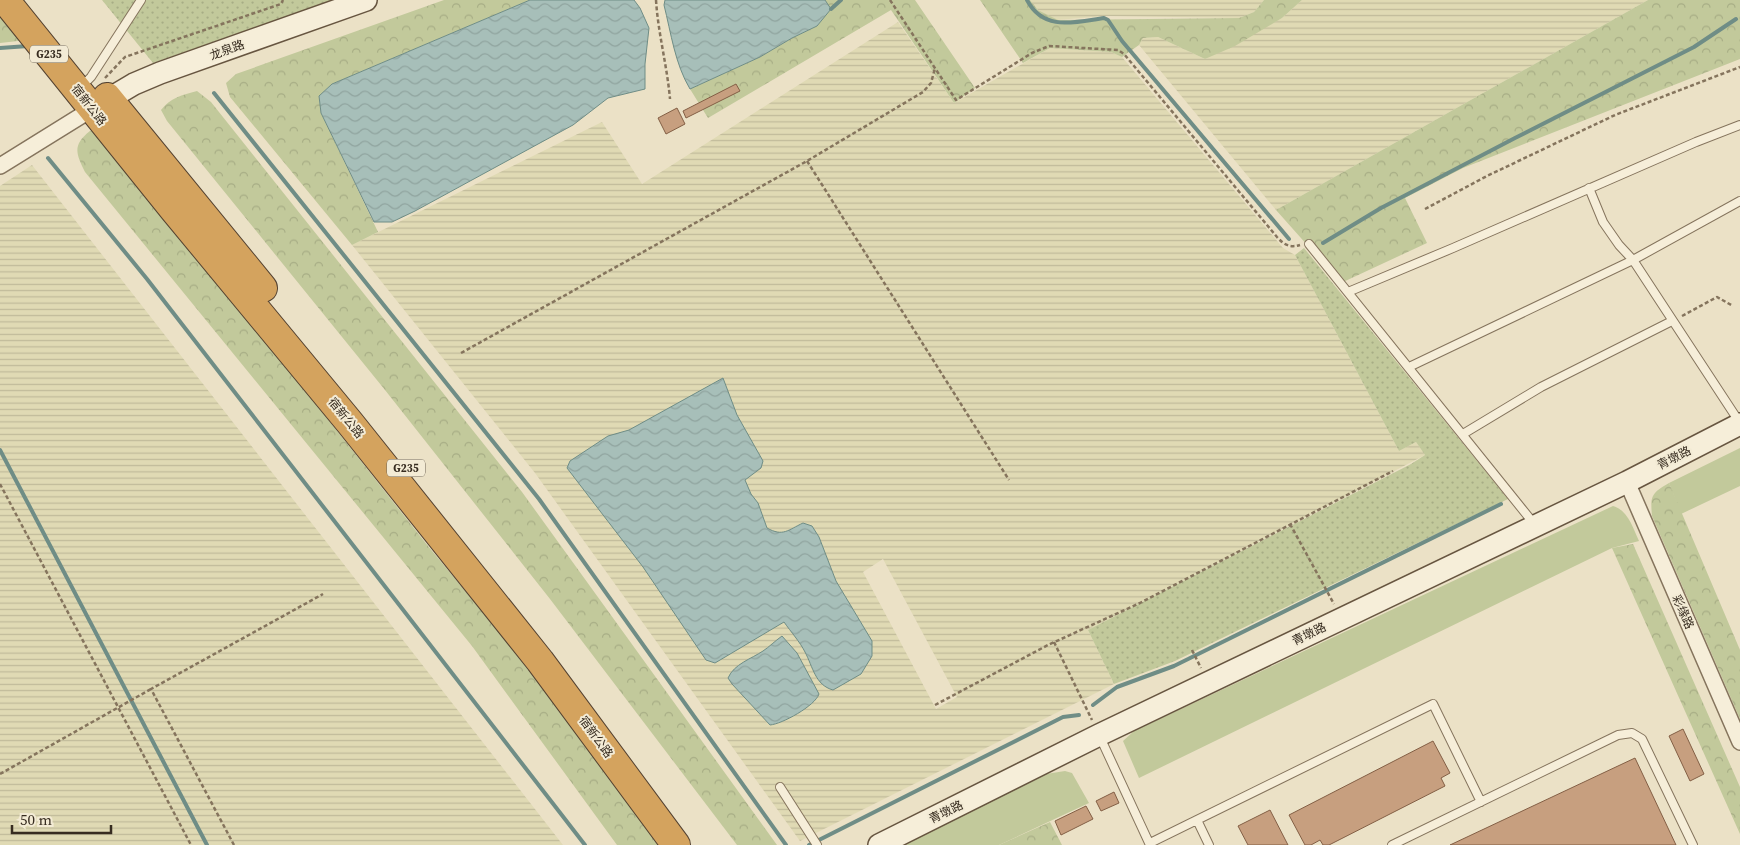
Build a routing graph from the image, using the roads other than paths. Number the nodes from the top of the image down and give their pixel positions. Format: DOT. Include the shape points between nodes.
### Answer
graph roads {
  1 [pos="5,0"];
  2 [pos="29,0"];
  3 [pos="141,0"];
  4 [pos="366,0"];
  5 [pos="93,92"];
  6 [pos="1740,125"];
  7 [pos="0,166"];
  8 [pos="1589,188"];
  9 [pos="1740,201"];
  10 [pos="1309,244"];
  11 [pos="1633,260"];
  12 [pos="1348,292"];
  13 [pos="1672,321"];
  14 [pos="1408,367"];
  15 [pos="1740,424"];
  16 [pos="1463,434"];
  17 [pos="1627,482"];
  18 [pos="1535,525"];
  19 [pos="1099,735"];
  20 [pos="1740,742"];
  21 [pos="780,787"];
  22 [pos="1481,802"];
  23 [pos="1197,820"];
  24 [pos="1150,844"];
  25 [pos="676,845"];
  26 [pos="696,845"];
  27 [pos="817,845"];
  28 [pos="879,845"];
  29 [pos="1209,845"];
  30 [pos="1392,845"];
  31 [pos="1693,845"];
  1 -- 5 [label="highway, 宿新公路 / G235"];
  2 -- 5 [label="highway, 宿新公路 / G235"];
  3 -- 5 [label="lane"];
  4 -- 5 [label="main road, 龙泉路" via="134,84"];
  5 -- 7 [label="street"];
  5 -- 25 [label="highway, 宿新公路 / G235" via="540,661"];
  5 -- 26 [label="highway, 宿新公路 / G235" via="194,202 557,657"];
  6 -- 8 [label="lane"];
  8 -- 11 [label="lane" via="1603,222"];
  8 -- 12 [label="lane"];
  9 -- 11 [label="lane"];
  10 -- 12 [label="lane"];
  11 -- 13 [label="lane"];
  11 -- 14 [label="lane"];
  12 -- 14 [label="lane"];
  13 -- 15 [label="lane"];
  13 -- 16 [label="lane" via="1541,387"];
  14 -- 16 [label="lane"];
  15 -- 17 [label="main road, 青墩路"];
  16 -- 18 [label="lane"];
  17 -- 18 [label="main road, 青墩路"];
  17 -- 20 [label="street, 彩缘路"];
  18 -- 19 [label="main road, 青墩路"];
  19 -- 24 [label="lane"];
  19 -- 28 [label="main road, 青墩路"];
  21 -- 27 [label="lane"];
  22 -- 23 [label="lane" via="1433,704"];
  22 -- 30 [label="lane"];
  22 -- 31 [label="lane" via="1618,735 1632,733 1642,739"];
  23 -- 24 [label="lane"];
  23 -- 29 [label="lane"];
}
